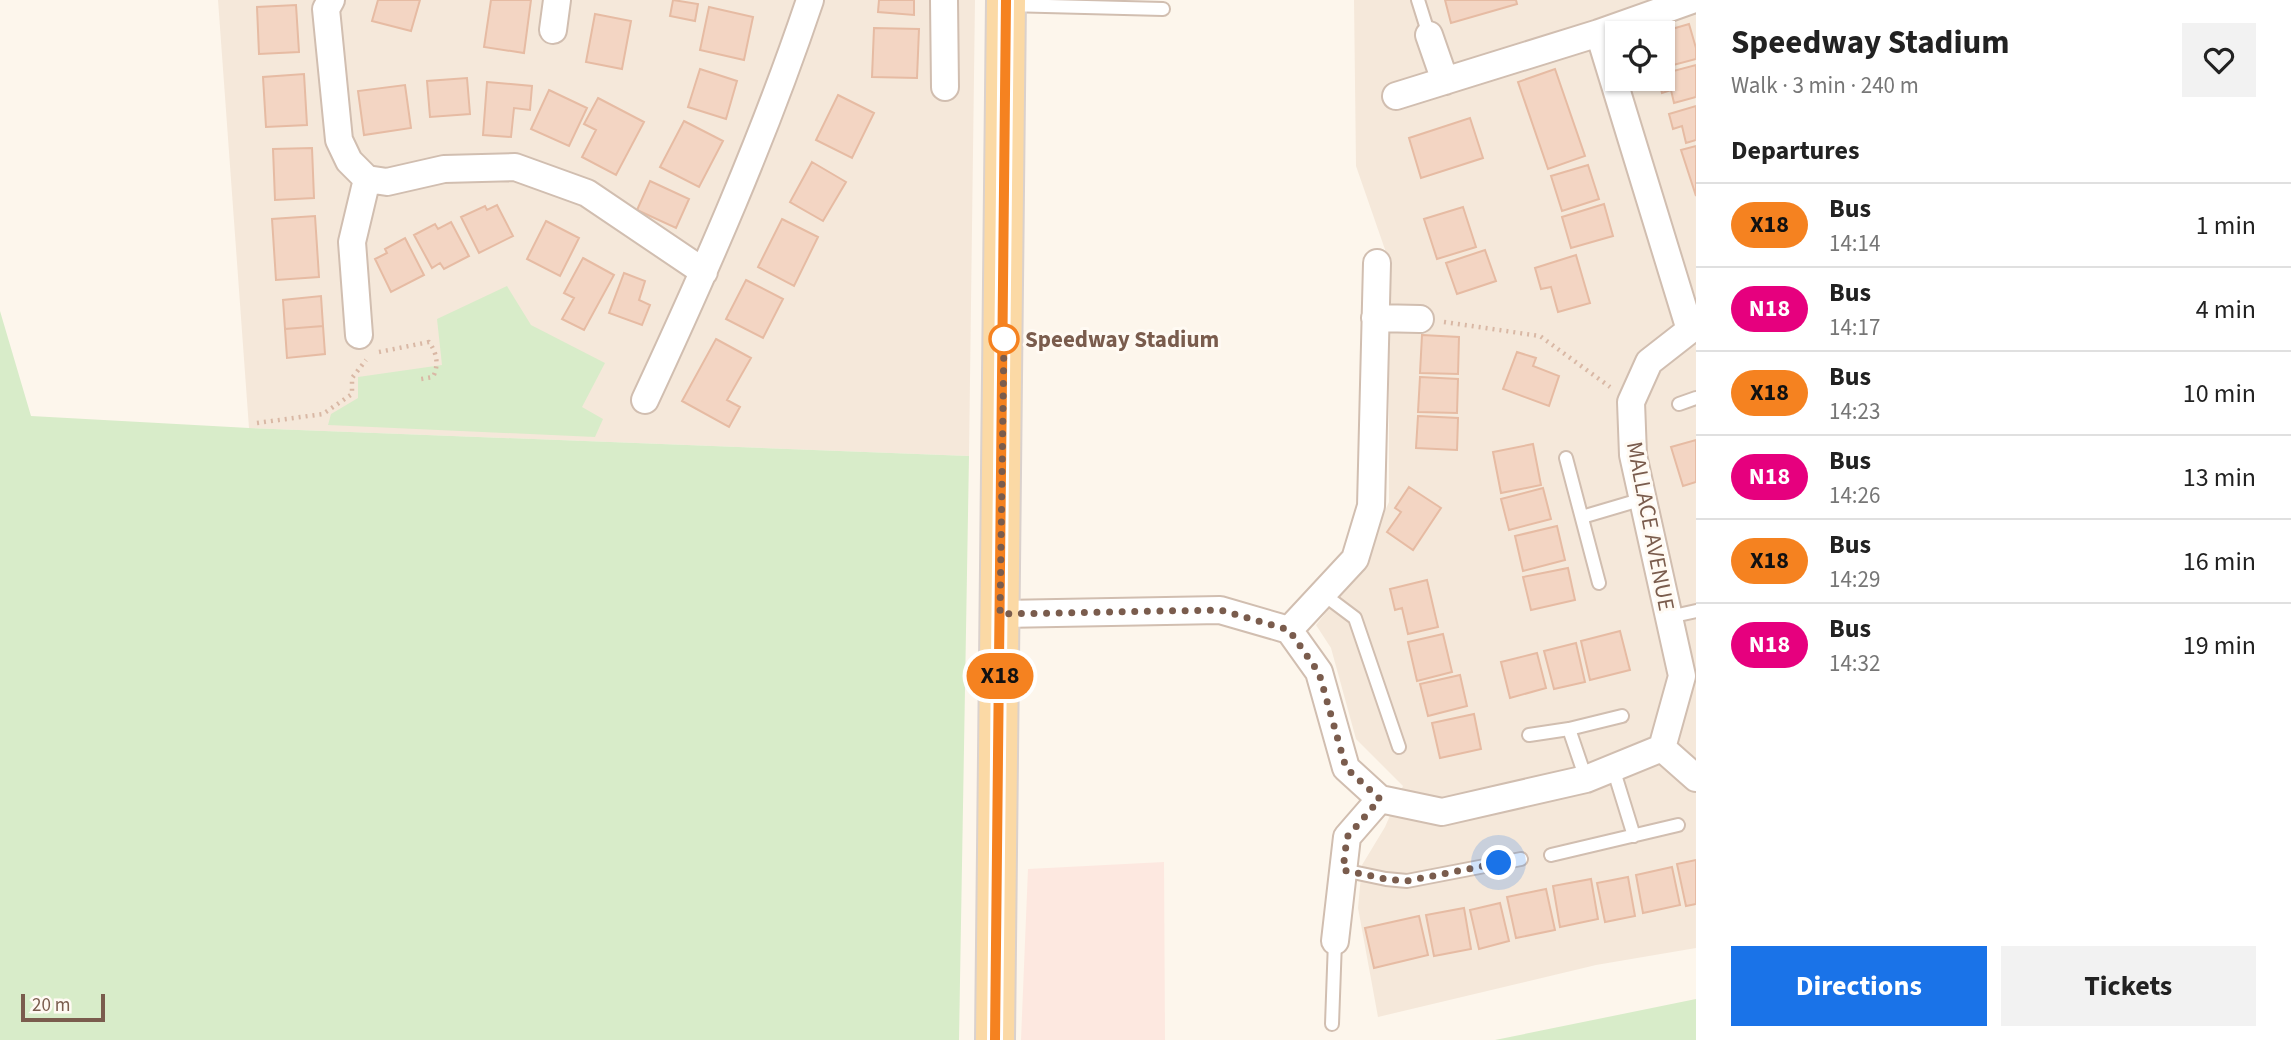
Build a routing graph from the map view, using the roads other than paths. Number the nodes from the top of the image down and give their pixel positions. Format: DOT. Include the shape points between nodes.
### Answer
graph roads {
  1 [pos="331,0"];
  2 [pos="557,0"];
  3 [pos="810,0"];
  4 [pos="944,0"];
  5 [pos="1419,0"];
  6 [pos="1692,0"];
  7 [pos="1006,3"];
  8 [pos="1163,9"];
  9 [pos="553,30"];
  10 [pos="1599,33"];
  11 [pos="1429,35"];
  12 [pos="1445,81"];
  13 [pos="945,87"];
  14 [pos="1396,96"];
  15 [pos="367,179"];
  16 [pos="1377,263"];
  17 [pos="704,272"];
  18 [pos="1375,318"];
  19 [pos="1420,319"];
  20 [pos="1693,329"];
  21 [pos="359,335"];
  22 [pos="1696,398"];
  23 [pos="645,400"];
  24 [pos="1679,404"];
  25 [pos="1566,458"];
  26 [pos="1643,499"];
  27 [pos="1582,517"];
  28 [pos="1599,583"];
  29 [pos="1323,594"];
  30 [pos="1696,611"];
  31 [pos="1000,614"];
  32 [pos="1669,617"];
  33 [pos="1289,630"];
  34 [pos="1622,716"];
  35 [pos="1569,729"];
  36 [pos="1529,734"];
  37 [pos="1399,747"];
  38 [pos="1662,748"];
  39 [pos="1613,768"];
  40 [pos="1696,778"];
  41 [pos="1586,779"];
  42 [pos="1380,799"];
  43 [pos="1678,825"];
  44 [pos="1634,836"];
  45 [pos="1551,855"];
  46 [pos="1521,859"];
  47 [pos="1343,870"];
  48 [pos="1335,941"];
  49 [pos="1332,1024"];
  50 [pos="995,1040"];
  1 -- 15 [label="street" via="326,9 339,140 349,161"];
  2 -- 9 [label="street"];
  3 -- 17 [label="street" via="784,77"];
  4 -- 13 [label="street"];
  5 -- 11 [label="lane"];
  6 -- 10 [label="street"];
  7 -- 8 [label="lane"];
  7 -- 31 [label="main road"];
  10 -- 12 [label="street"];
  10 -- 20 [label="street"];
  11 -- 12 [label="street"];
  12 -- 14 [label="street"];
  15 -- 17 [label="street" via="387,182 444,169 515,167 587,193"];
  15 -- 21 [label="street" via="352,242"];
  16 -- 18 [label="street"];
  17 -- 23 [label="street"];
  18 -- 19 [label="street"];
  18 -- 29 [label="street" via="1371,506 1355,559"];
  20 -- 26 [label="street, MALLACE AVENUE" via="1649,362 1631,402 1633,455"];
  22 -- 24 [label="lane"];
  25 -- 27 [label="lane"];
  26 -- 27 [label="lane"];
  26 -- 32 [label="street, MALLACE AVENUE"];
  27 -- 28 [label="lane"];
  29 -- 33 [label="street"];
  29 -- 37 [label="lane" via="1355,618"];
  30 -- 32 [label="lane"];
  31 -- 33 [label="street" via="1220,610"];
  31 -- 50 [label="main road"];
  32 -- 38 [label="street, MALLACE AVENUE" via="1682,676"];
  33 -- 42 [label="street" via="1319,673 1346,768"];
  34 -- 35 [label="lane"];
  35 -- 36 [label="lane"];
  35 -- 41 [label="lane"];
  38 -- 39 [label="street"];
  38 -- 40 [label="street"];
  39 -- 41 [label="street"];
  39 -- 44 [label="lane"];
  41 -- 42 [label="street" via="1442,812"];
  42 -- 47 [label="street" via="1347,837"];
  43 -- 44 [label="lane"];
  44 -- 45 [label="lane"];
  46 -- 47 [label="lane" via="1407,881"];
  47 -- 48 [label="street"];
  48 -- 49 [label="lane"];
}
